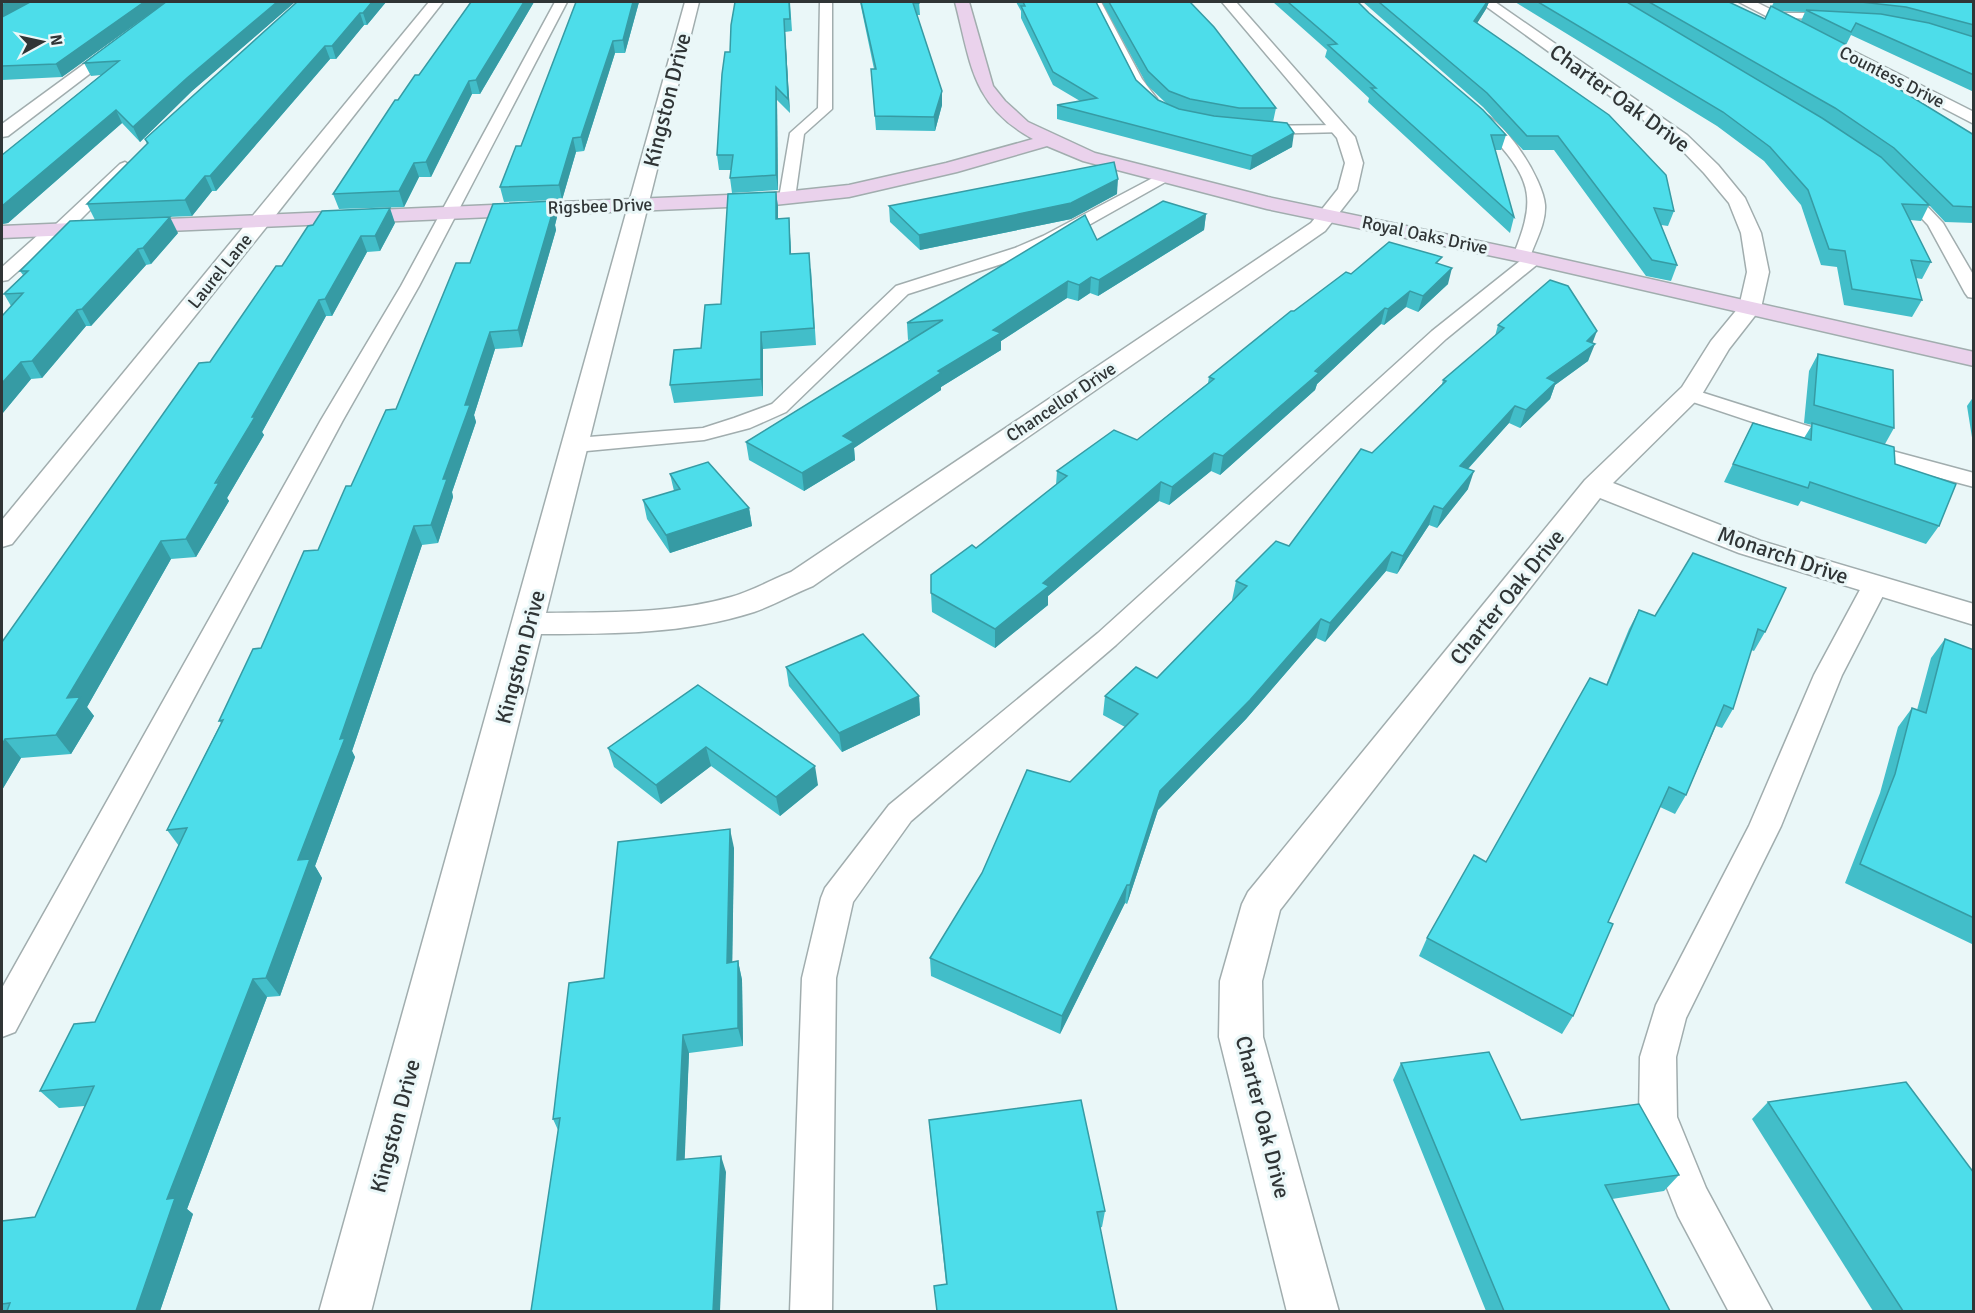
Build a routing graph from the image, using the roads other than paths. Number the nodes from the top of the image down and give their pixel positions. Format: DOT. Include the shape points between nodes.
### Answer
graph roads {
  1 [pos="177,2"];
  2 [pos="436,2"];
  3 [pos="561,2"];
  4 [pos="692,2"];
  5 [pos="826,2"];
  6 [pos="962,2"];
  7 [pos="1095,2"];
  8 [pos="1229,2"];
  9 [pos="1486,2"];
  10 [pos="1746,2"];
  11 [pos="1774,16"];
  12 [pos="1848,17"];
  13 [pos="1468,106"];
  14 [pos="1165,110"];
  15 [pos="1974,119"];
  16 [pos="1248,129"];
  17 [pos="1340,129"];
  18 [pos="2,132"];
  19 [pos="1048,140"];
  20 [pos="138,154"];
  21 [pos="1888,175"];
  22 [pos="1164,177"];
  23 [pos="787,198"];
  24 [pos="640,205"];
  25 [pos="450,213"];
  26 [pos="1328,214"];
  27 [pos="261,221"];
  28 [pos="57,229"];
  29 [pos="2,232"];
  30 [pos="1527,257"];
  31 [pos="2,276"];
  32 [pos="1974,292"];
  33 [pos="1750,308"];
  34 [pos="1974,359"];
  35 [pos="1688,394"];
  36 [pos="576,445"];
  37 [pos="1974,480"];
  38 [pos="1595,486"];
  39 [pos="2,538"];
  40 [pos="1875,586"];
  41 [pos="1974,615"];
  42 [pos="529,624"];
  43 [pos="2,1021"];
  44 [pos="345,1311"];
  45 [pos="811,1311"];
  46 [pos="1313,1311"];
  47 [pos="1752,1311"];
  1 -- 18 [label="street"];
  2 -- 27 [label="street, Laurel Lane"];
  3 -- 25 [label="lane"];
  4 -- 24 [label="street, Kingston Drive"];
  5 -- 23 [label="lane" via="825,109 797,133"];
  6 -- 19 [label="street, Royal Oaks Drive" via="985,86 1022,126"];
  7 -- 14 [label="lane" via="1146,96"];
  8 -- 17 [label="street, Chancellor Drive"];
  9 -- 33 [label="street, Charter Oak Drive" via="1682,139 1711,168 1738,202 1751,233 1758,272"];
  10 -- 11 [label="street, Countess Drive"];
  11 -- 12 [label="lane"];
  11 -- 15 [label="street, Countess Drive"];
  13 -- 30 [label="lane" via="1525,168 1535,196 1535,220"];
  16 -- 17 [label="lane"];
  17 -- 26 [label="street, Chancellor Drive" via="1354,163 1347,190"];
  19 -- 22 [label="street, Royal Oaks Drive" via="1089,157"];
  19 -- 23 [label="street, Rigsbee Drive" via="897,181"];
  20 -- 28 [label="lane"];
  21 -- 32 [label="lane" via="1935,223"];
  22 -- 26 [label="street, Royal Oaks Drive"];
  22 -- 36 [label="lane" via="1049,240 902,290 778,408 704,434"];
  23 -- 24 [label="street, Rigsbee Drive"];
  24 -- 25 [label="street, Rigsbee Drive"];
  24 -- 36 [label="street, Kingston Drive"];
  25 -- 27 [label="street, Rigsbee Drive"];
  25 -- 43 [label="lane"];
  26 -- 30 [label="street, Royal Oaks Drive"];
  26 -- 42 [label="street, Chancellor Drive" via="1318,227 802,579 736,606 686,616 612,623"];
  27 -- 28 [label="street, Rigsbee Drive"];
  27 -- 39 [label="street, Laurel Lane"];
  28 -- 29 [label="street, Rigsbee Drive"];
  28 -- 31 [label="lane"];
  30 -- 33 [label="street, Royal Oaks Drive"];
  30 -- 45 [label="lane" via="1107,639 900,813 837,898 819,978"];
  33 -- 34 [label="street, Royal Oaks Drive"];
  33 -- 35 [label="street, Charter Oak Drive"];
  35 -- 37 [label="lane" via="1846,446"];
  35 -- 38 [label="street, Charter Oak Drive"];
  36 -- 42 [label="street, Kingston Drive"];
  38 -- 40 [label="street, Monarch Drive" via="1750,547"];
  38 -- 46 [label="street, Charter Oak Drive" via="1262,904 1241,981 1241,1036"];
  40 -- 41 [label="street, Monarch Drive"];
  40 -- 47 [label="lane" via="1828,675 1765,826 1669,1016 1658,1057 1658,1117 1692,1202"];
  42 -- 44 [label="street, Kingston Drive"];
}
